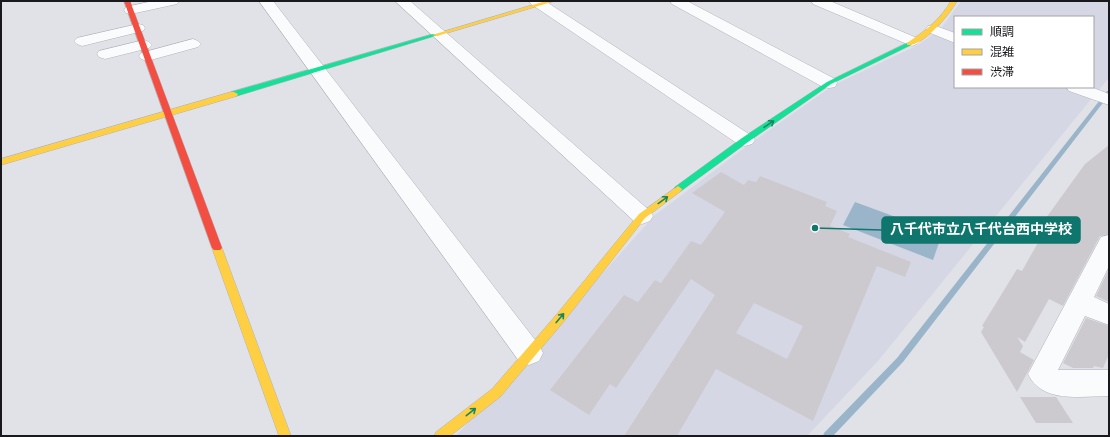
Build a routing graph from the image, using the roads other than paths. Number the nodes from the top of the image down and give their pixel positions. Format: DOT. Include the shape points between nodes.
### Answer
graph roads {
  1 [pos="172,1"];
  2 [pos="266,1"];
  3 [pos="402,1"];
  4 [pos="677,1"];
  5 [pos="818,1"];
  6 [pos="954,1"];
  7 [pos="543,2"];
  8 [pos="129,6"];
  9 [pos="856,17"];
  10 [pos="834,26"];
  11 [pos="138,28"];
  12 [pos="933,29"];
  13 [pos="439,34"];
  14 [pos="954,38"];
  15 [pos="82,41"];
  16 [pos="912,41"];
  17 [pos="193,44"];
  18 [pos="145,51"];
  19 [pos="105,54"];
  20 [pos="317,70"];
  21 [pos="829,83"];
  22 [pos="1077,88"];
  23 [pos="1109,100"];
  24 [pos="168,112"];
  25 [pos="745,140"];
  26 [pos="1,162"];
  27 [pos="642,216"];
  28 [pos="1107,250"];
  29 [pos="1079,302"];
  30 [pos="1109,315"];
  31 [pos="529,354"];
  32 [pos="1109,383"];
  33 [pos="284,436"];
  34 [pos="440,436"];
  1 -- 8 [label="street"];
  2 -- 20 [label="street"];
  3 -- 13 [label="street"];
  4 -- 21 [label="street"];
  5 -- 9 [label="street"];
  6 -- 12 [label="street"];
  7 -- 13 [label="street"];
  7 -- 25 [label="street"];
  8 -- 11 [label="street"];
  9 -- 10 [label="street"];
  9 -- 16 [label="street"];
  11 -- 15 [label="street"];
  11 -- 18 [label="street"];
  12 -- 14 [label="street"];
  12 -- 16 [label="street"];
  13 -- 20 [label="street"];
  13 -- 27 [label="street"];
  16 -- 21 [label="street"];
  17 -- 18 [label="street"];
  18 -- 19 [label="street"];
  18 -- 24 [label="street"];
  20 -- 24 [label="street"];
  20 -- 31 [label="street"];
  25 -- 21 [label="street, one-way"];
  22 -- 23 [label="street"];
  24 -- 26 [label="street"];
  24 -- 33 [label="street"];
  27 -- 25 [label="street, one-way"];
  31 -- 27 [label="street, one-way"];
  28 -- 29 [label="street"];
  29 -- 30 [label="street"];
  29 -- 32 [label="street" via="1042,374 1055,383"];
  34 -- 31 [label="street, one-way" via="496,393"];
}
